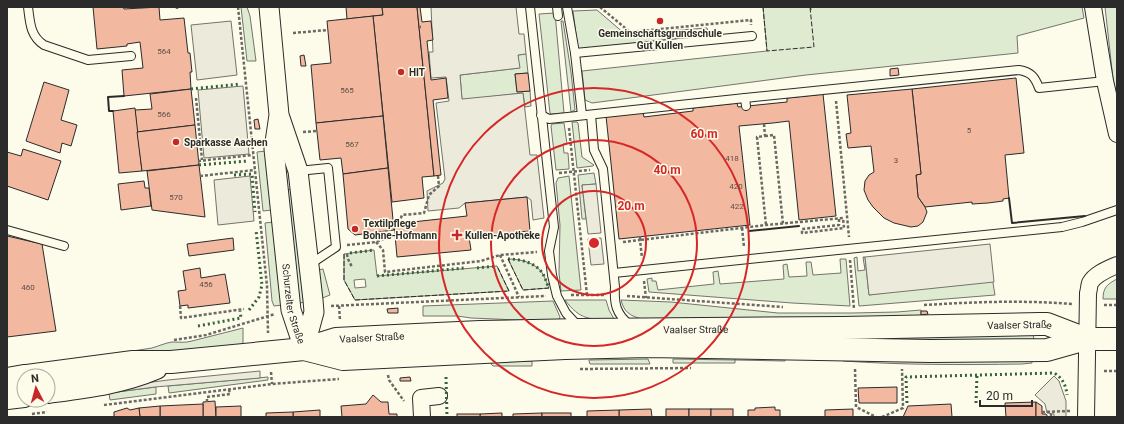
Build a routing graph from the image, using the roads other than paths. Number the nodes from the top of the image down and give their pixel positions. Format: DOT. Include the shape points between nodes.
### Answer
graph roads {
  1 [pos="28,7"];
  2 [pos="269,7"];
  3 [pos="530,7"];
  4 [pos="557,7"];
  5 [pos="567,7"];
  6 [pos="1093,7"];
  7 [pos="558,16"];
  8 [pos="752,36"];
  9 [pos="575,54"];
  10 [pos="131,56"];
  11 [pos="1105,81"];
  12 [pos="591,114"];
  13 [pos="279,115"];
  14 [pos="541,115"];
  15 [pos="582,115"];
  16 [pos="1117,134"];
  17 [pos="298,171"];
  18 [pos="1117,210"];
  19 [pos="7,230"];
  20 [pos="64,246"];
  21 [pos="308,265"];
  22 [pos="1117,265"];
  23 [pos="614,273"];
  24 [pos="581,330"];
  25 [pos="636,330"];
  26 [pos="1086,339"];
  27 [pos="1117,339"];
  28 [pos="304,349"];
  29 [pos="171,362"];
  30 [pos="56,372"];
  31 [pos="439,396"];
  32 [pos="56,400"];
  33 [pos="422,414"];
  34 [pos="1079,414"];
  1 -- 10 [label="lane" via="32,31 44,45 88,60"];
  2 -- 13 [label="street, Schurzelter Straße"];
  3 -- 14 [label="lane"];
  4 -- 7 [label="lane"];
  5 -- 9 [label="lane"];
  6 -- 11 [label="street"];
  8 -- 9 [label="lane"];
  9 -- 15 [label="lane"];
  11 -- 12 [label="lane" via="1039,88 1028,72 1019,70 745,102"];
  11 -- 16 [label="street"];
  12 -- 15 [label="lane"];
  12 -- 23 [label="lane" via="594,150 602,169"];
  13 -- 17 [label="street, Schurzelter Straße"];
  13 -- 28 [label="street, Schurzelter Straße" via="274,149 291,310"];
  14 -- 15 [label="lane" via="549,119"];
  14 -- 24 [label="lane" via="554,227 549,251 552,275 557,296 566,313"];
  17 -- 21 [label="street, Schurzelter Straße"];
  17 -- 21 [label="lane" via="328,168 336,246"];
  18 -- 23 [label="lane" via="1062,227"];
  19 -- 20 [label="lane"];
  21 -- 28 [label="street, Schurzelter Straße" via="314,312"];
  22 -- 26 [label="street" via="1095,277 1090,283"];
  23 -- 25 [label="lane" via="614,303 622,319"];
  24 -- 25 [label="main road, Vaalser Straße"];
  24 -- 28 [label="main road, Vaalser Straße" via="336,339"];
  25 -- 26 [label="main road, Vaalser Straße" via="1047,324"];
  26 -- 27 [label="main road, Vaalser Straße"];
  26 -- 28 [label="main road, Vaalser Straße" via="1047,350 931,351 648,346 343,359"];
  26 -- 34 [label="street"];
  28 -- 29 [label="main road, Vaalser Straße"];
  29 -- 30 [label="main road, Vaalser Straße" via="133,362"];
  29 -- 32 [label="main road, Vaalser Straße" via="143,374"];
  31 -- 33 [label="street" via="421,398"];
}
